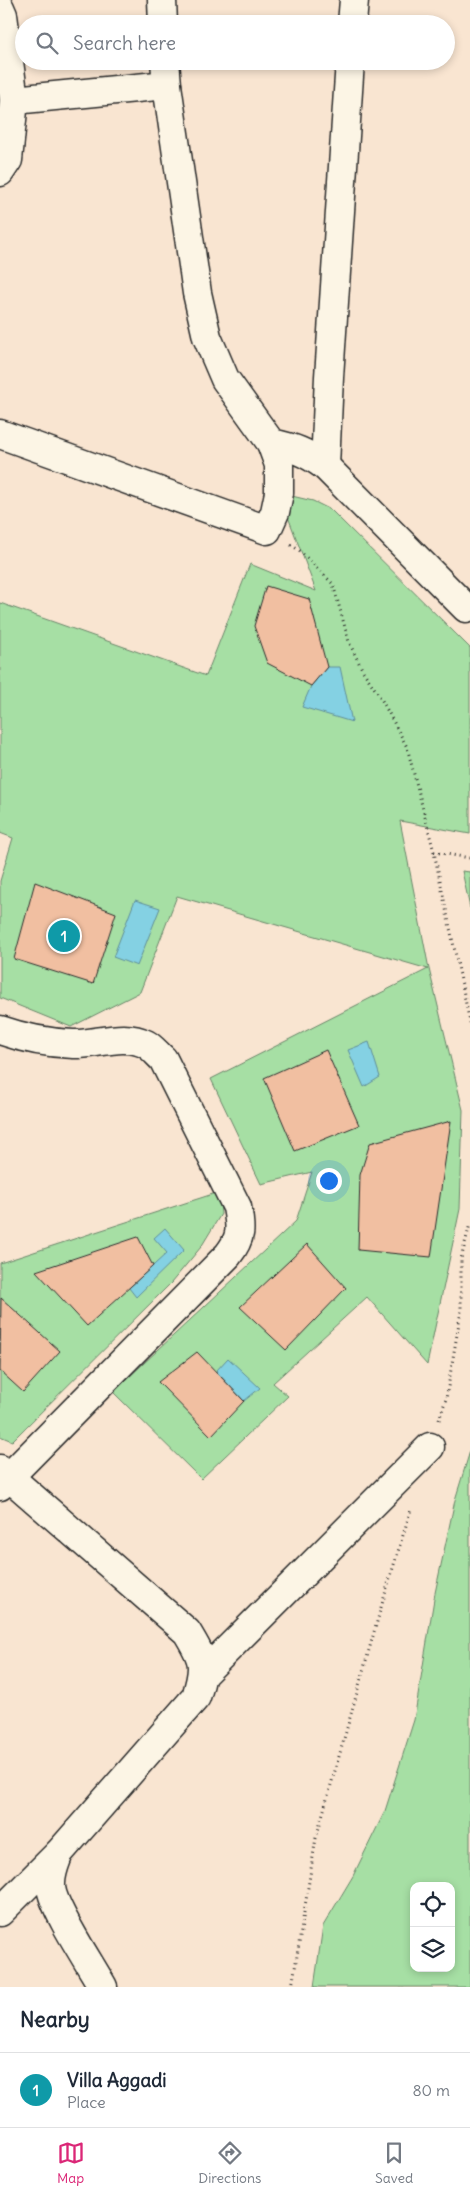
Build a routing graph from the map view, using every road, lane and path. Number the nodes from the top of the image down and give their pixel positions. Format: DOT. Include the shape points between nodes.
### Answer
graph roads {
  1 [pos="162,0"];
  2 [pos="354,0"];
  3 [pos="0,8"];
  4 [pos="163,15"];
  5 [pos="353,15"];
  6 [pos="349,70"];
  7 [pos="166,73"];
  8 [pos="14,100"];
  9 [pos="0,172"];
  10 [pos="0,434"];
  11 [pos="272,443"];
  12 [pos="325,466"];
  13 [pos="267,530"];
  14 [pos="466,608"];
  15 [pos="434,852"];
  16 [pos="470,858"];
  17 [pos="470,1023"];
  18 [pos="0,1030"];
  19 [pos="470,1224"];
  20 [pos="430,1447"];
  21 [pos="3,1477"];
  22 [pos="413,1503"];
  23 [pos="203,1674"];
  24 [pos="59,1852"];
  25 [pos="0,1912"];
  26 [pos="103,1987"];
  27 [pos="292,1987"];
  1 -- 4 [label="street"];
  2 -- 5 [label="street"];
  3 -- 8 [label="street"];
  6 -- 12 [label="street"];
  7 -- 8 [label="street"];
  7 -- 11 [label="street" via="196,293 207,337 224,379"];
  8 -- 9 [label="street" via="8,160"];
  10 -- 13 [label="street"];
  11 -- 12 [label="street" via="309,454"];
  11 -- 13 [label="street" via="278,466 279,493 276,512"];
  12 -- 14 [label="street"];
  13 -- 15 [label="path" via="300,550 333,584 349,642 407,747"];
  15 -- 16 [label="path"];
  15 -- 17 [label="path"];
  18 -- 21 [label="street" via="74,1045 125,1040 145,1044 163,1060 237,1207 241,1227 237,1242 228,1255"];
  19 -- 20 [label="path" via="461,1259 461,1311 446,1399"];
  20 -- 23 [label="street"];
  21 -- 23 [label="street" via="187,1632 200,1655"];
  22 -- 27 [label="path" via="316,1838"];
  23 -- 24 [label="street" via="196,1697"];
  24 -- 25 [label="street"];
  24 -- 26 [label="street" via="51,1887 56,1904"];
}
